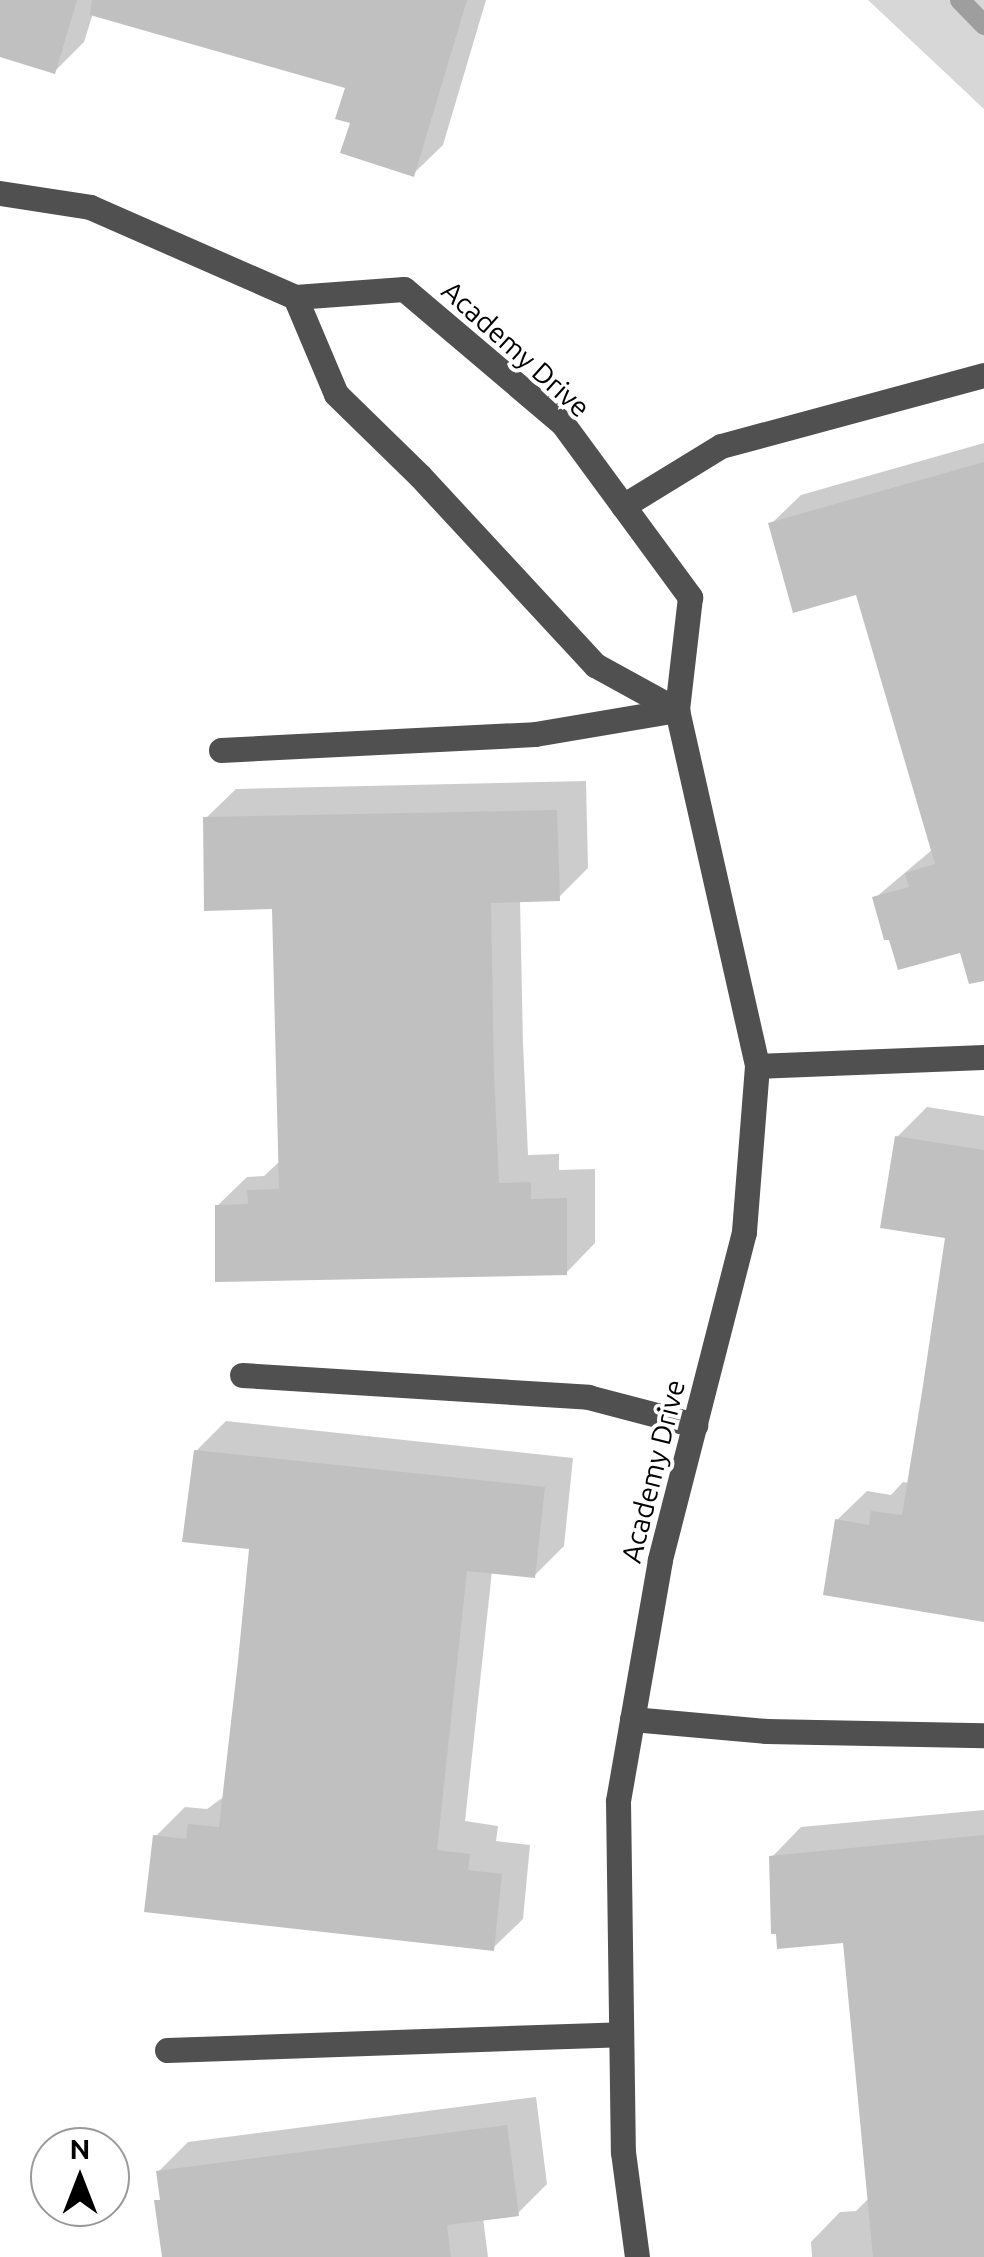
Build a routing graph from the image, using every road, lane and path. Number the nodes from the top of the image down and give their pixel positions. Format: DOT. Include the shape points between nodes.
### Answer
graph roads {
  1 [pos="0,193"];
  2 [pos="295,297"];
  3 [pos="984,375"];
  4 [pos="623,506"];
  5 [pos="676,710"];
  6 [pos="220,750"];
  7 [pos="984,1057"];
  8 [pos="757,1066"];
  9 [pos="242,1375"];
  10 [pos="694,1425"];
  11 [pos="632,1719"];
  12 [pos="984,1735"];
  13 [pos="621,2034"];
  14 [pos="166,2050"];
  15 [pos="637,2257"];
  1 -- 2 [label="street, Academy Drive" via="90,207"];
  2 -- 4 [label="street, Academy Drive" via="404,290 563,424"];
  2 -- 5 [label="street" via="336,394 595,666"];
  3 -- 4 [label="street" via="721,446"];
  4 -- 5 [label="street, Academy Drive" via="690,596"];
  5 -- 6 [label="street" via="535,734"];
  5 -- 8 [label="street, Academy Drive"];
  7 -- 8 [label="street"];
  8 -- 10 [label="street, Academy Drive" via="744,1232"];
  9 -- 10 [label="street" via="588,1398"];
  10 -- 11 [label="street, Academy Drive" via="660,1560"];
  11 -- 12 [label="street" via="766,1731"];
  11 -- 13 [label="street, Academy Drive" via="618,1801"];
  13 -- 14 [label="street"];
  13 -- 15 [label="street, Academy Drive" via="622,2152"];
}
